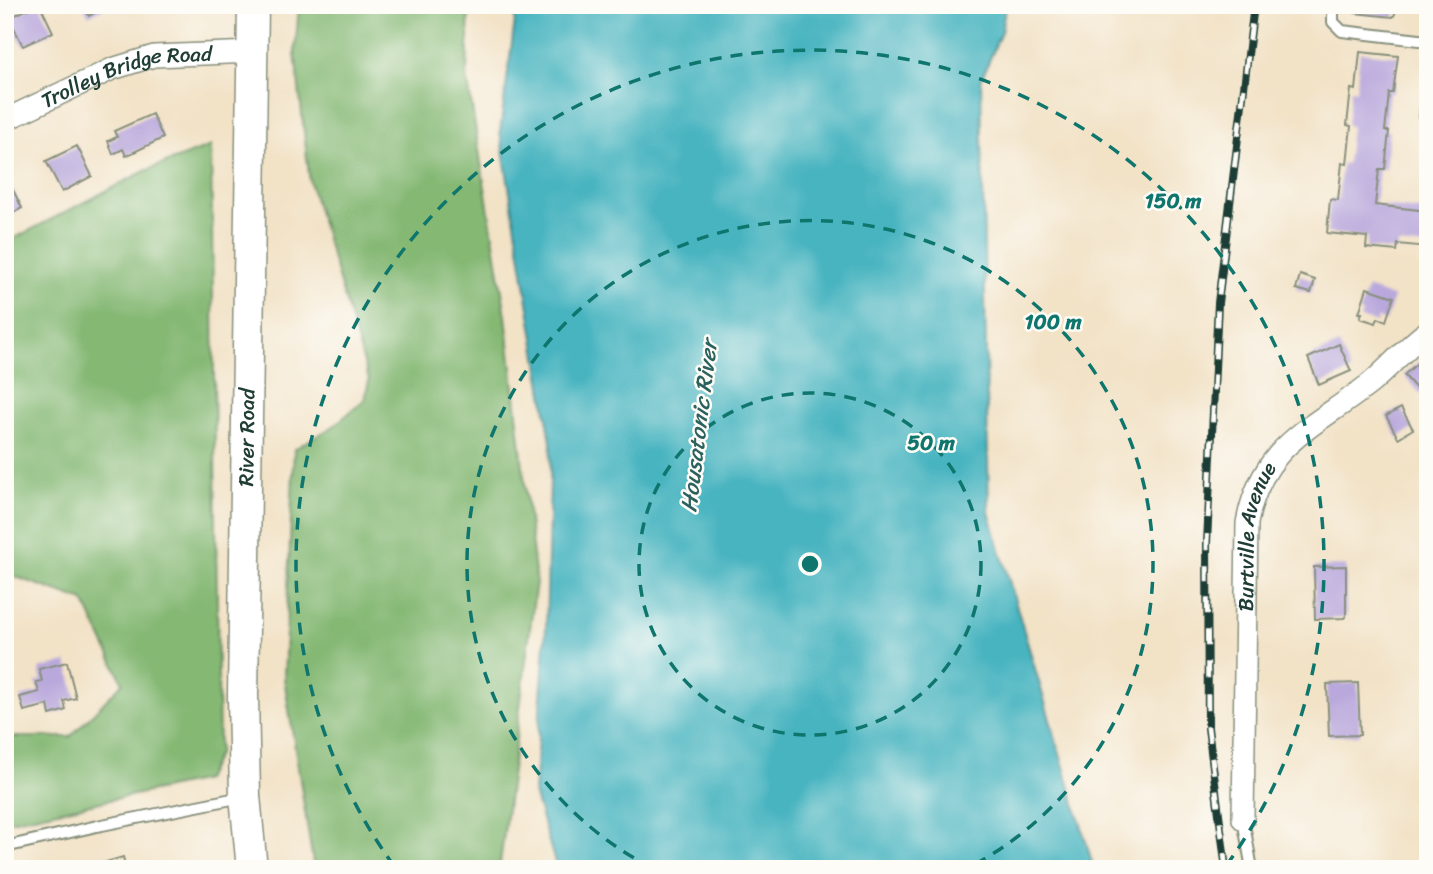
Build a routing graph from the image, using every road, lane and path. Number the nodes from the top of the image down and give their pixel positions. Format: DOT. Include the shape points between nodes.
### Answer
graph roads {
  1 [pos="253,5"];
  2 [pos="1333,5"];
  3 [pos="1428,41"];
  4 [pos="253,52"];
  5 [pos="1428,84"];
  6 [pos="5,120"];
  7 [pos="1428,126"];
  8 [pos="1428,331"];
  9 [pos="245,796"];
  10 [pos="1243,819"];
  11 [pos="5,847"];
  12 [pos="252,869"];
  13 [pos="1252,869"];
  1 -- 4 [label="main road, River Road"];
  2 -- 3 [label="lane" via="1334,22 1342,31"];
  4 -- 6 [label="street, Trolley Bridge Road" via="154,55 112,69"];
  4 -- 9 [label="main road, River Road"];
  5 -- 7 [label="lane"];
  8 -- 10 [label="street, Burtville Avenue" via="1372,382 1288,444 1254,493 1247,523"];
  9 -- 11 [label="lane"];
  9 -- 12 [label="main road, River Road"];
  10 -- 13 [label="lane"];
}
